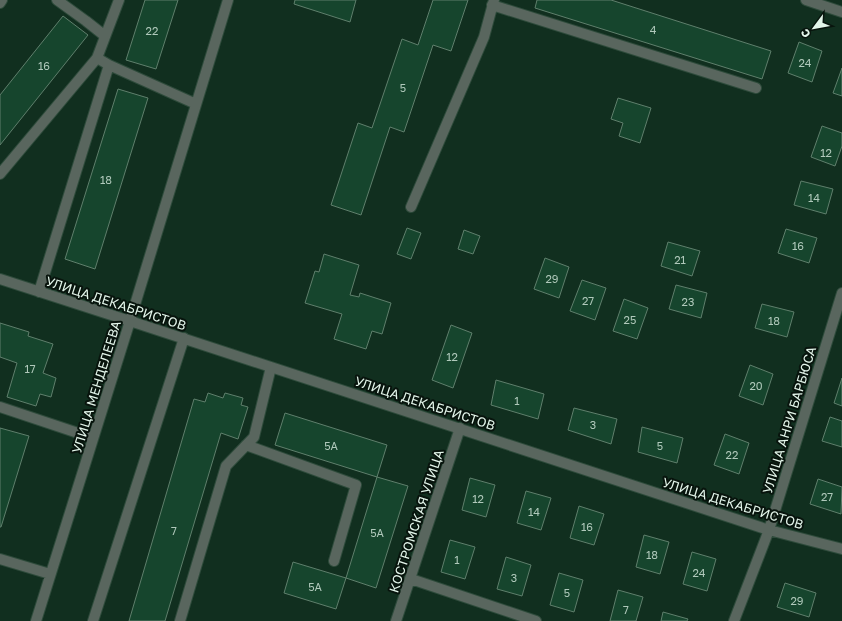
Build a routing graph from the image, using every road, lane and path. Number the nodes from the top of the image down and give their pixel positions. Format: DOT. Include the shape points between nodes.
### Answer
graph roads {
  1 [pos="2,0"];
  2 [pos="57,0"];
  3 [pos="119,0"];
  4 [pos="228,0"];
  5 [pos="806,0"];
  6 [pos="0,2"];
  7 [pos="493,2"];
  8 [pos="842,12"];
  9 [pos="105,36"];
  10 [pos="97,58"];
  11 [pos="109,65"];
  12 [pos="756,88"];
  13 [pos="196,104"];
  14 [pos="0,174"];
  15 [pos="411,208"];
  16 [pos="0,280"];
  17 [pos="39,292"];
  18 [pos="842,293"];
  19 [pos="130,320"];
  20 [pos="184,338"];
  21 [pos="271,366"];
  22 [pos="0,407"];
  23 [pos="460,428"];
  24 [pos="93,438"];
  25 [pos="246,444"];
  26 [pos="769,530"];
  27 [pos="842,549"];
  28 [pos="0,559"];
  29 [pos="334,561"];
  30 [pos="50,574"];
  31 [pos="411,578"];
  32 [pos="36,621"];
  33 [pos="93,621"];
  34 [pos="180,621"];
  35 [pos="396,621"];
  36 [pos="536,621"];
  37 [pos="734,621"];
  1 -- 6 [label="street"];
  2 -- 9 [label="street"];
  3 -- 9 [label="street"];
  4 -- 13 [label="street, УЛИЦА МЕНДЕЛЕЕВА"];
  5 -- 8 [label="street"];
  7 -- 12 [label="street"];
  7 -- 15 [label="street" via="484,37"];
  9 -- 10 [label="street"];
  10 -- 11 [label="street"];
  10 -- 14 [label="street"];
  11 -- 13 [label="street"];
  11 -- 17 [label="street"];
  13 -- 19 [label="street, УЛИЦА МЕНДЕЛЕЕВА"];
  16 -- 17 [label="street, УЛИЦА ДЕКАБРИСТОВ"];
  17 -- 19 [label="street, УЛИЦА ДЕКАБРИСТОВ"];
  18 -- 26 [label="street, УЛИЦА АНРИ БАРБЮСА"];
  19 -- 20 [label="street, УЛИЦА ДЕКАБРИСТОВ"];
  19 -- 24 [label="street, УЛИЦА МЕНДЕЛЕЕВА"];
  20 -- 21 [label="street, УЛИЦА ДЕКАБРИСТОВ"];
  20 -- 33 [label="street"];
  21 -- 23 [label="street, УЛИЦА ДЕКАБРИСТОВ"];
  21 -- 25 [label="street" via="254,437"];
  22 -- 24 [label="street"];
  23 -- 26 [label="street, УЛИЦА ДЕКАБРИСТОВ"];
  23 -- 31 [label="street, КОСТРОМСКАЯ УЛИЦА"];
  24 -- 30 [label="street, УЛИЦА МЕНДЕЛЕЕВА"];
  25 -- 29 [label="street" via="356,485"];
  25 -- 34 [label="street" via="226,466"];
  26 -- 27 [label="street, УЛИЦА ДЕКАБРИСТОВ"];
  26 -- 37 [label="street, УЛИЦА АНРИ БАРБЮСА"];
  28 -- 30 [label="street"];
  30 -- 32 [label="street, УЛИЦА МЕНДЕЛЕЕВА"];
  31 -- 35 [label="street, КОСТРОМСКАЯ УЛИЦА"];
  31 -- 36 [label="street"];
}
